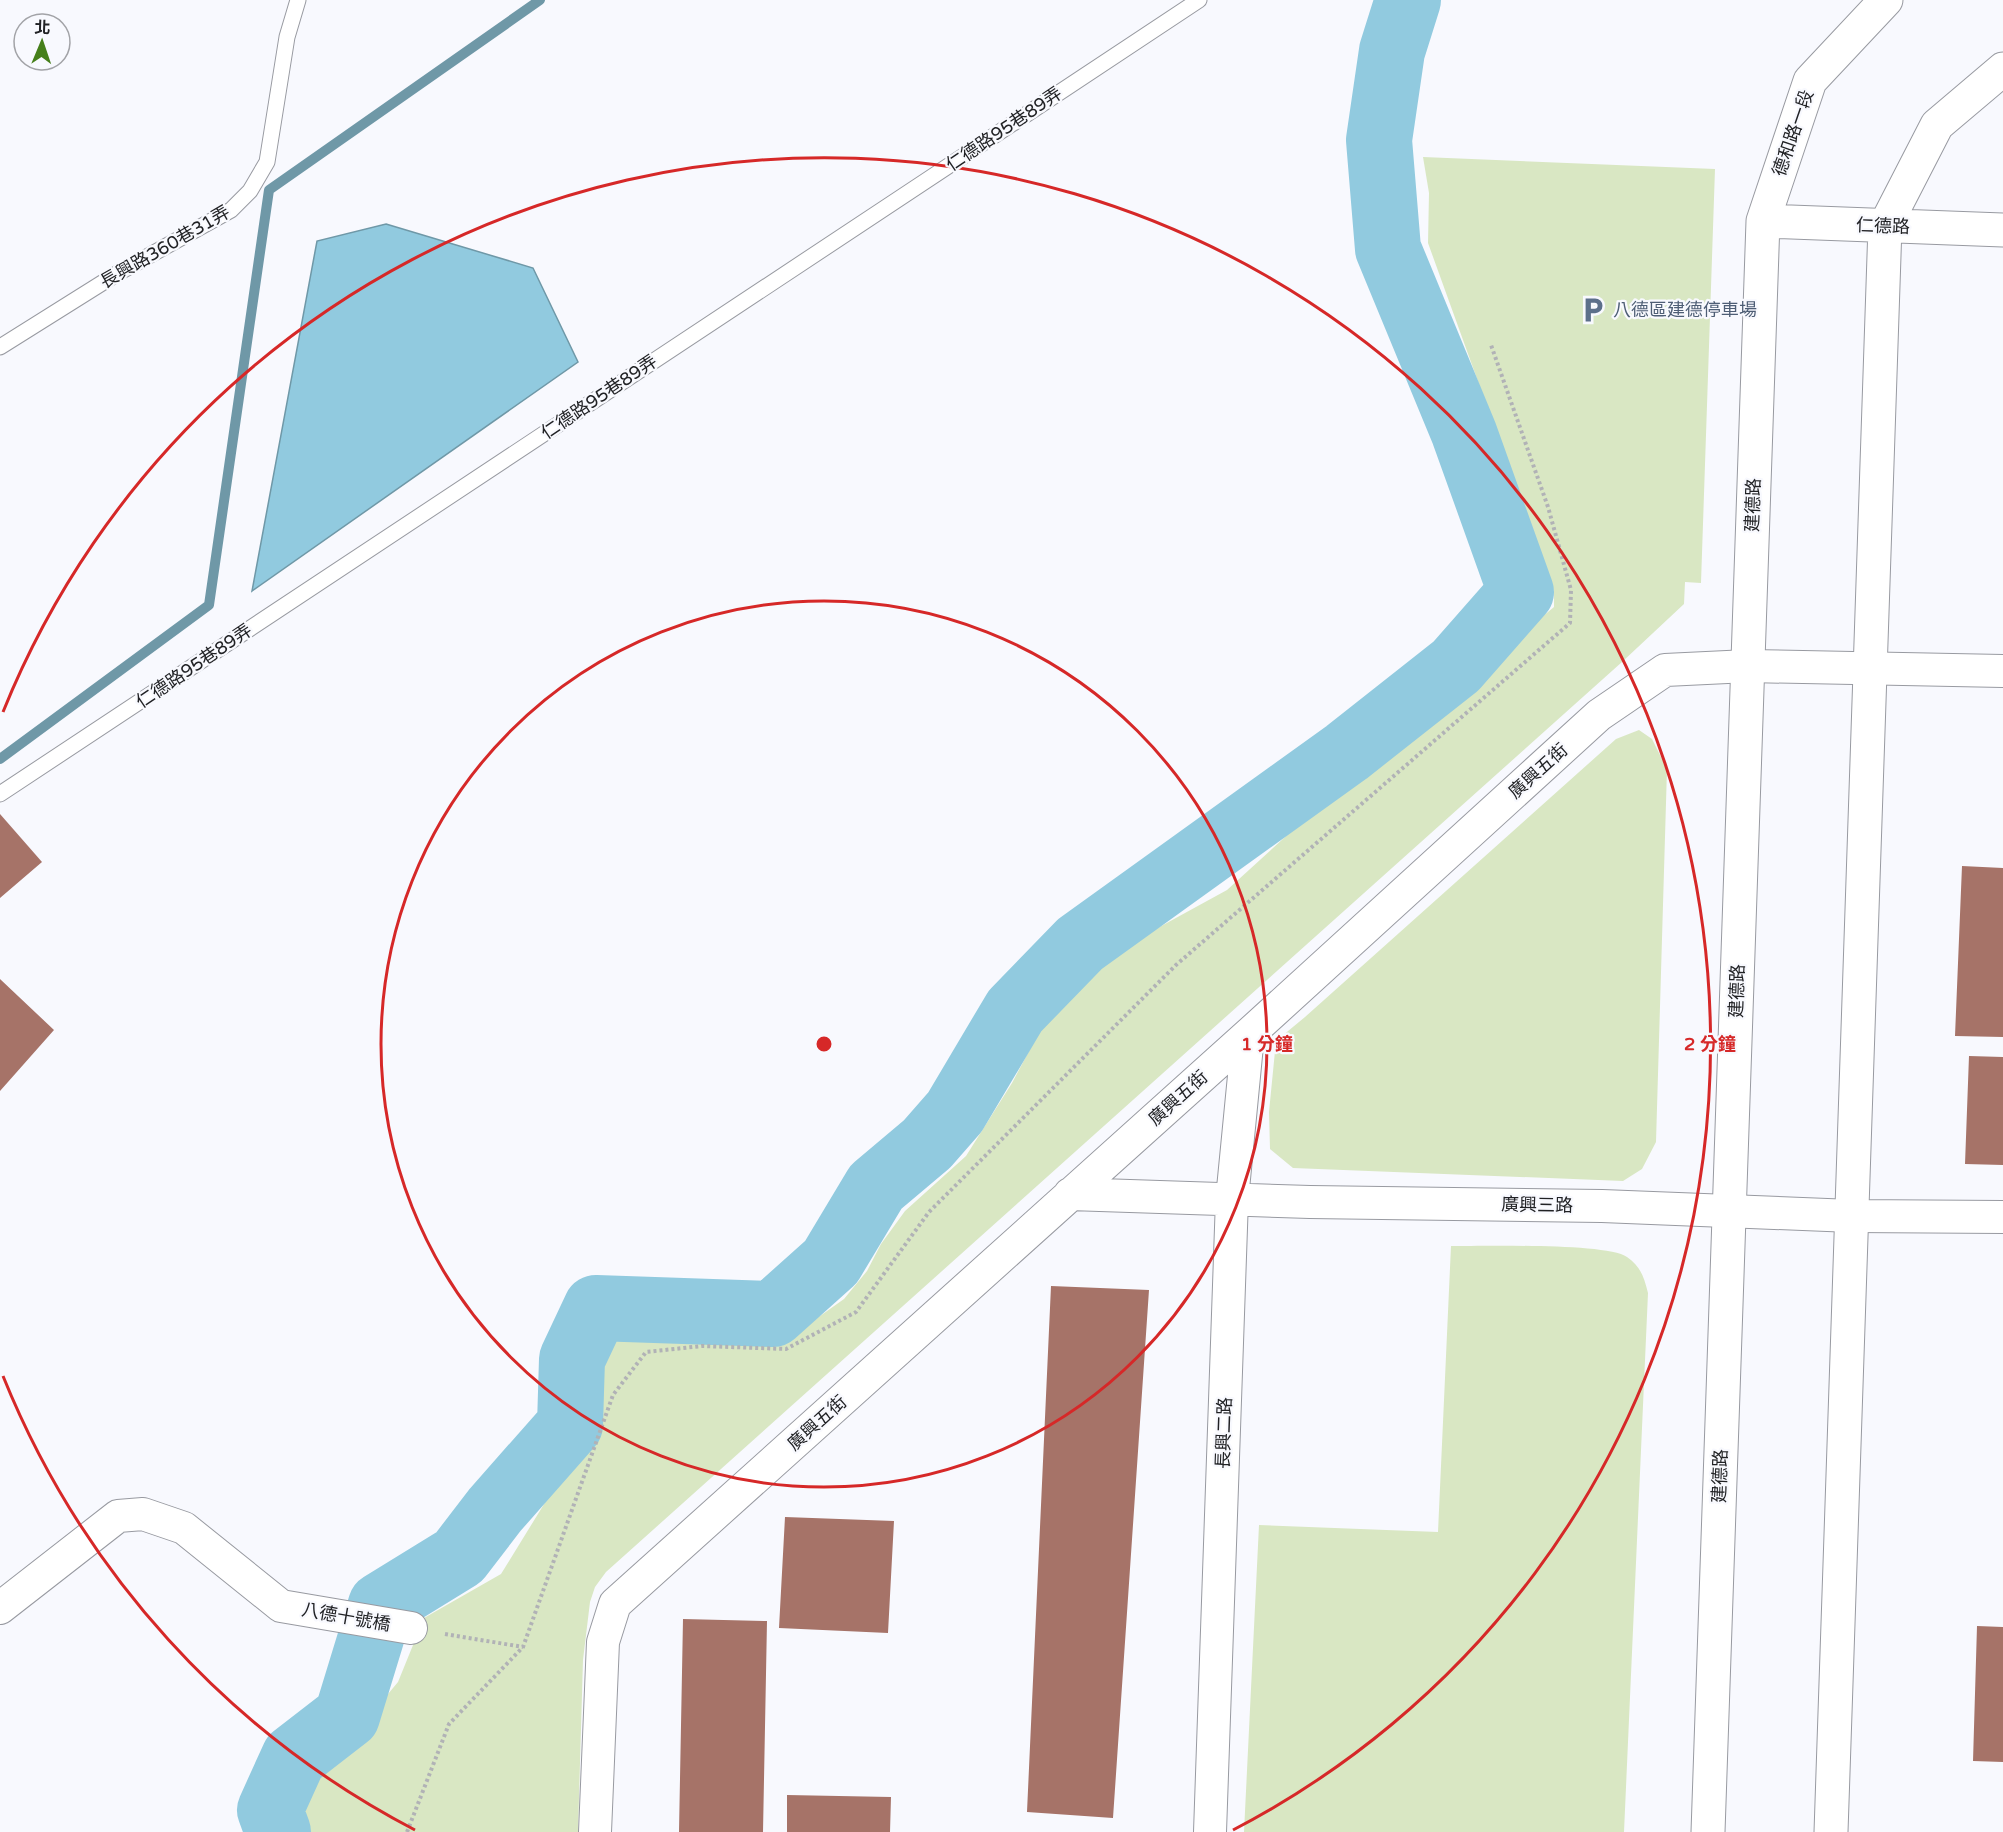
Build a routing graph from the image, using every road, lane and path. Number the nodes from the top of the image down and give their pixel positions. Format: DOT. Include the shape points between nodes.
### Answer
graph roads {
  1 [pos="298,0"];
  2 [pos="1199,0"];
  3 [pos="1887,0"];
  4 [pos="2003,69"];
  5 [pos="1763,221"];
  6 [pos="1885,226"];
  7 [pos="2003,230"];
  8 [pos="1491,345"];
  9 [pos="0,347"];
  10 [pos="1748,666"];
  11 [pos="1870,668"];
  12 [pos="2003,671"];
  13 [pos="0,794"];
  14 [pos="1248,1035"];
  15 [pos="1070,1194"];
  16 [pos="1232,1199"];
  17 [pos="1729,1210"];
  18 [pos="1852,1215"];
  19 [pos="2003,1217"];
  20 [pos="0,1608"];
  21 [pos="411,1628"];
  22 [pos="523,1647"];
  23 [pos="407,1832"];
  24 [pos="595,1832"];
  25 [pos="1210,1832"];
  26 [pos="1708,1832"];
  27 [pos="1831,1832"];
  1 -- 9 [label="lane, 長興路360巷31弄" via="287,37 267,162 250,191 231,210 118,273"];
  2 -- 13 [label="lane, 仁德路95巷89弄"];
  3 -- 5 [label="street, 德和路一段" via="1810,81"];
  4 -- 6 [label="street" via="1937,125"];
  5 -- 6 [label="street, 仁德路"];
  5 -- 10 [label="street, 建德路"];
  6 -- 7 [label="street, 仁德路"];
  6 -- 11 [label="street"];
  8 -- 22 [label="path" via="1548,507 1571,590 1570,623 1176,965 929,1212 856,1311 786,1349 702,1346 646,1352 613,1395"];
  10 -- 11 [label="street, 廣興五街"];
  10 -- 14 [label="street, 廣興五街" via="1665,670 1599,716"];
  10 -- 17 [label="street, 建德路"];
  11 -- 12 [label="street, 廣興五街"];
  11 -- 18 [label="street"];
  14 -- 15 [label="street, 廣興五街"];
  14 -- 16 [label="street, 長興二路"];
  15 -- 16 [label="street, 廣興三路"];
  15 -- 24 [label="street, 廣興五街" via="615,1604 603,1642"];
  16 -- 17 [label="street, 廣興三路"];
  16 -- 25 [label="street, 長興二路"];
  17 -- 18 [label="street, 廣興三路"];
  17 -- 26 [label="street, 建德路"];
  18 -- 19 [label="street, 廣興三路"];
  18 -- 27 [label="street"];
  20 -- 21 [label="street, 八德十號橋" via="118,1516 143,1514 184,1528 280,1606"];
  21 -- 22 [label="path"];
  22 -- 23 [label="path" via="449,1724"];
}
